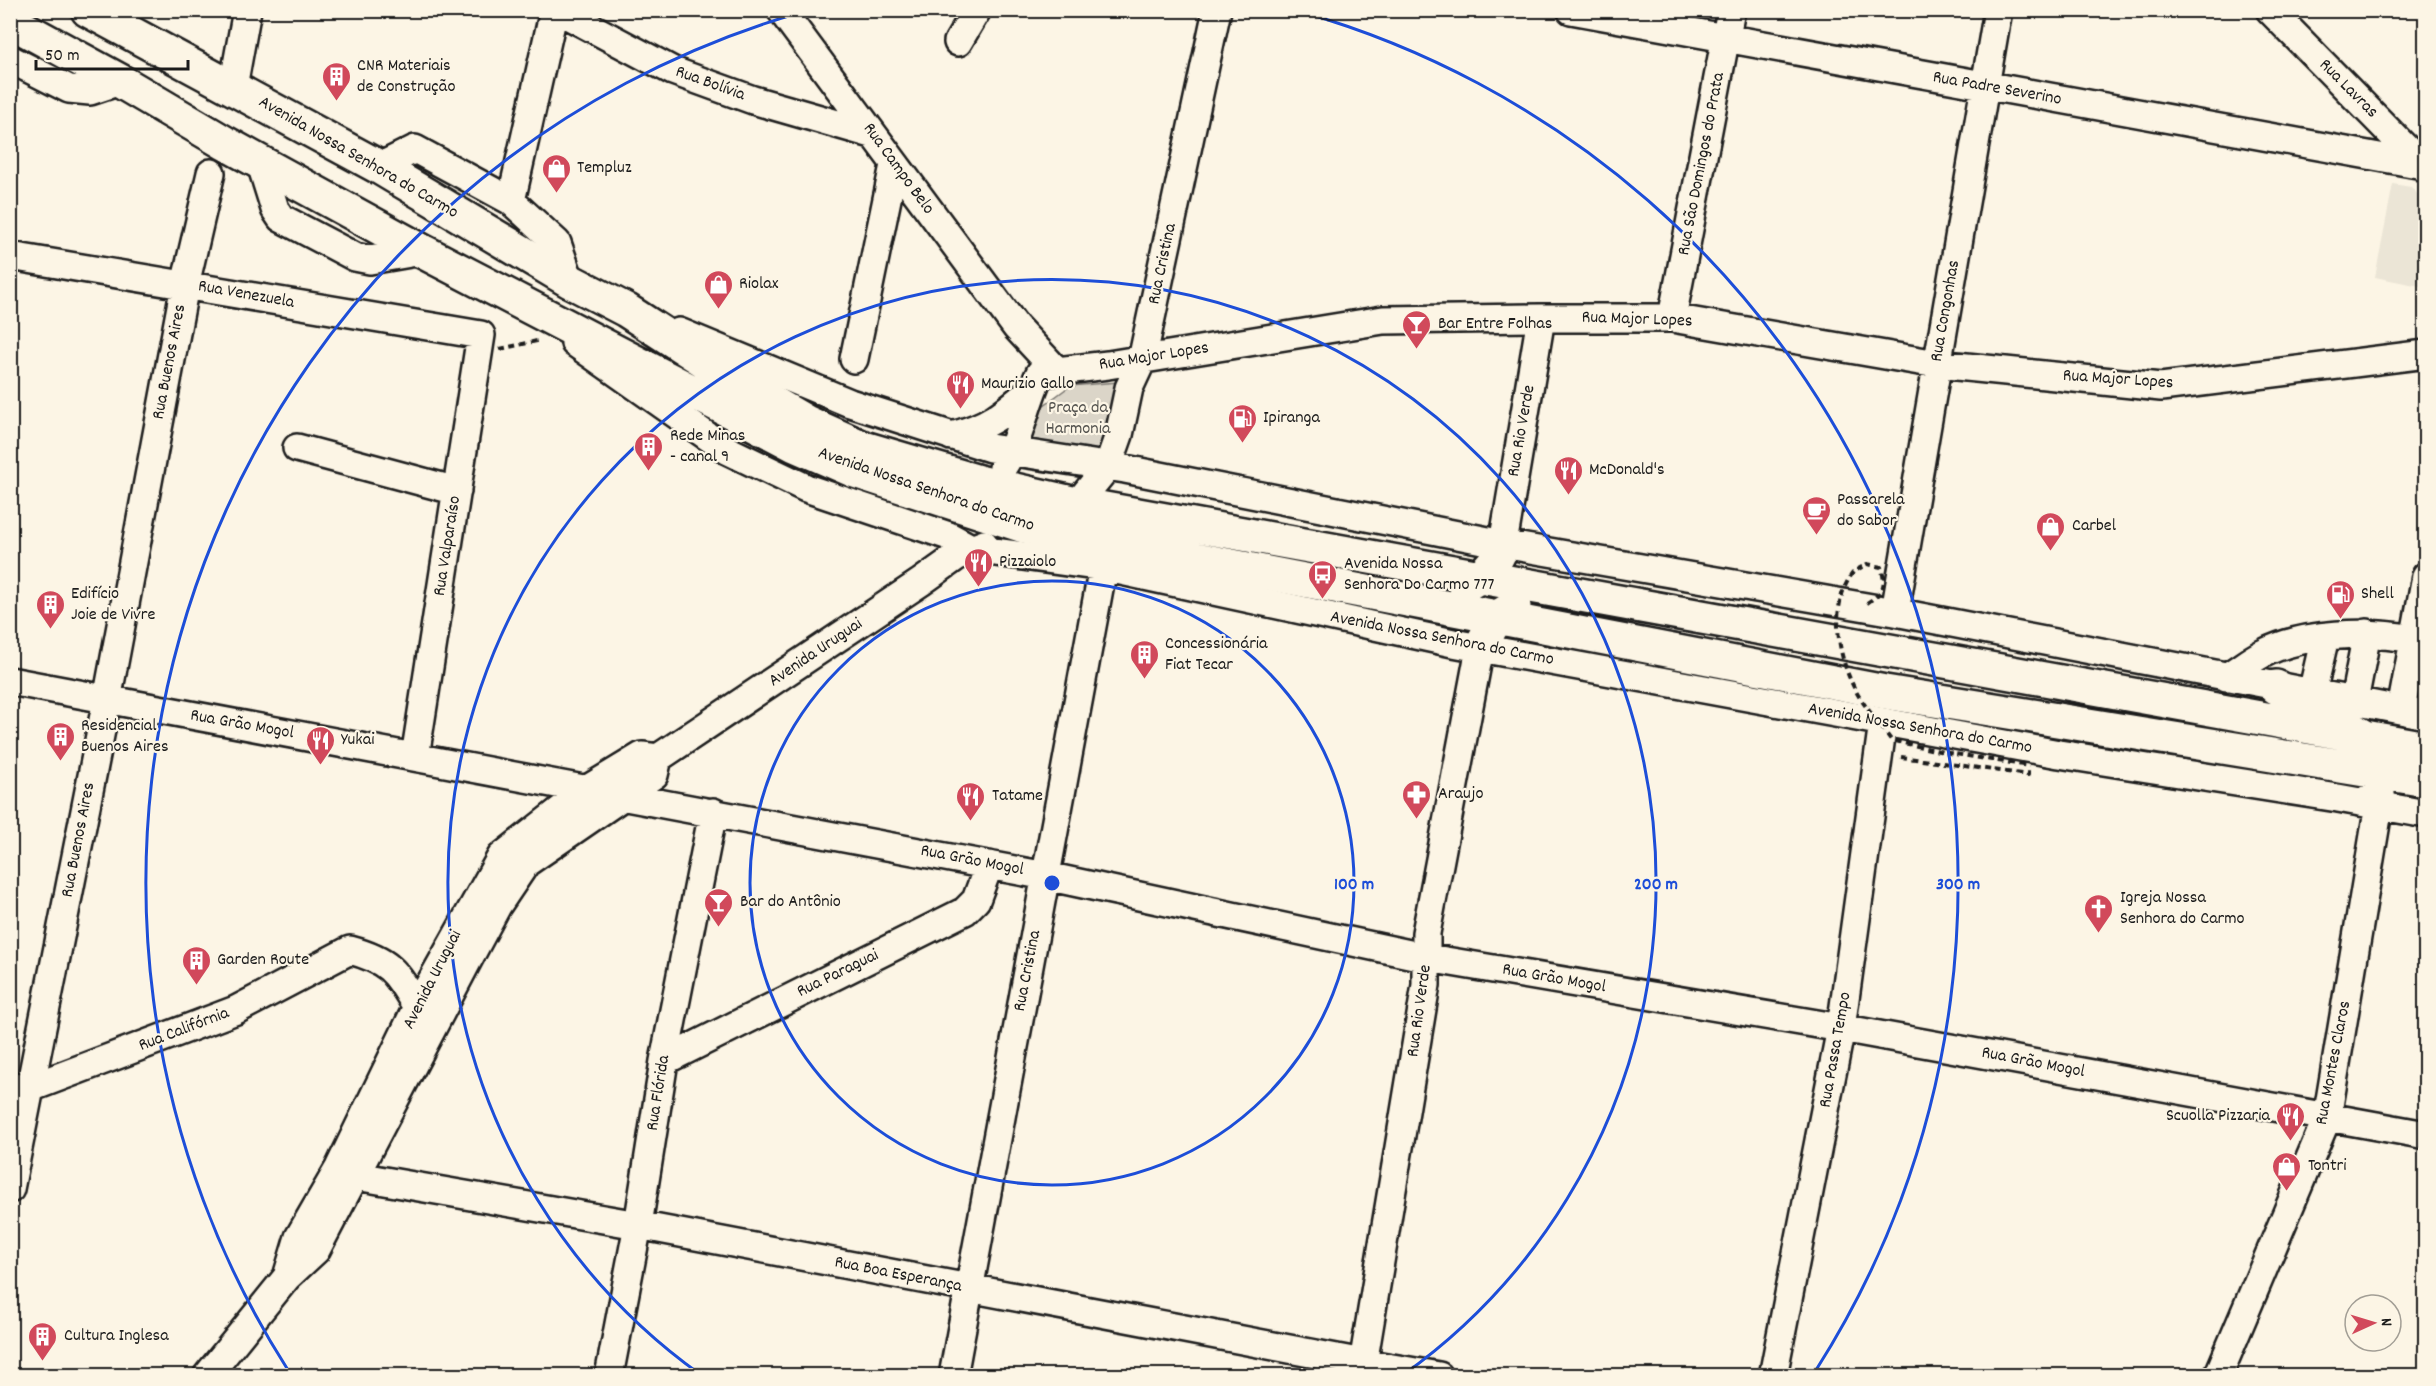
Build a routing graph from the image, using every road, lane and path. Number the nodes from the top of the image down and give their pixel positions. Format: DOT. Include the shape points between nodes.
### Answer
graph roads {
  1 [pos="88,10"];
  2 [pos="247,10"];
  3 [pos="556,10"];
  4 [pos="781,10"];
  5 [pos="977,10"];
  6 [pos="1217,10"];
  7 [pos="1571,10"];
  8 [pos="1731,10"];
  9 [pos="1998,10"];
  10 [pos="2270,10"];
  11 [pos="16,30"];
  12 [pos="1726,39"];
  13 [pos="958,42"];
  14 [pos="10,59"];
  15 [pos="120,81"];
  16 [pos="233,87"];
  17 [pos="1985,87"];
  18 [pos="872,134"];
  19 [pos="894,165"];
  20 [pos="379,167"];
  21 [pos="2424,167"];
  22 [pos="211,173"];
  23 [pos="511,201"];
  24 [pos="10,256"];
  25 [pos="570,281"];
  26 [pos="185,285"];
  27 [pos="520,300"];
  28 [pos="626,310"];
  29 [pos="1541,318"];
  30 [pos="1672,318"];
  31 [pos="564,334"];
  32 [pos="480,345"];
  33 [pos="2426,354"];
  34 [pos="854,358"];
  35 [pos="1142,360"];
  36 [pos="1937,364"];
  37 [pos="1108,365"];
  38 [pos="1043,378"];
  39 [pos="1129,388"];
  40 [pos="951,436"];
  41 [pos="297,448"];
  42 [pos="1013,451"];
  43 [pos="1108,466"];
  44 [pos="457,491"];
  45 [pos="988,498"];
  46 [pos="1077,504"];
  47 [pos="1024,526"];
  48 [pos="930,530"];
  49 [pos="1503,544"];
  50 [pos="974,549"];
  51 [pos="1103,567"];
  52 [pos="2426,576"];
  53 [pos="1478,578"];
  54 [pos="921,582"];
  55 [pos="1338,587"];
  56 [pos="1867,603"];
  57 [pos="1631,606"];
  58 [pos="1895,612"];
  59 [pos="1496,618"];
  60 [pos="2367,633"];
  61 [pos="2325,637"];
  62 [pos="2418,640"];
  63 [pos="1480,648"];
  64 [pos="2226,677"];
  65 [pos="10,681"];
  66 [pos="2276,687"];
  67 [pos="2312,693"];
  68 [pos="107,700"];
  69 [pos="2354,701"];
  70 [pos="2413,713"];
  71 [pos="1889,726"];
  72 [pos="2367,738"];
  73 [pos="1895,748"];
  74 [pos="2426,748"];
  75 [pos="1896,756"];
  76 [pos="415,757"];
  77 [pos="656,766"];
  78 [pos="2401,776"];
  79 [pos="586,789"];
  80 [pos="622,798"];
  81 [pos="2379,806"];
  82 [pos="686,807"];
  83 [pos="713,812"];
  84 [pos="2426,814"];
  85 [pos="988,865"];
  86 [pos="1046,876"];
  87 [pos="1428,958"];
  88 [pos="468,960"];
  89 [pos="437,971"];
  90 [pos="398,974"];
  91 [pos="417,1007"];
  92 [pos="1841,1028"];
  93 [pos="664,1061"];
  94 [pos="20,1087"];
  95 [pos="2327,1118"];
  96 [pos="2426,1135"];
  97 [pos="356,1176"];
  98 [pos="10,1189"];
  99 [pos="638,1225"];
  100 [pos="287,1277"];
  101 [pos="970,1289"];
  102 [pos="1362,1369"];
  103 [pos="207,1376"];
  104 [pos="609,1376"];
  105 [pos="953,1376"];
  106 [pos="1438,1376"];
  107 [pos="1773,1376"];
  108 [pos="2218,1376"];
  1 -- 16 [label="main road, Avenida Nossa Senhora do Carmo"];
  2 -- 16 [label="street"];
  3 -- 18 [label="street, Rua Bolívia" via="673,71 753,100"];
  3 -- 23 [label="street"];
  4 -- 18 [label="street, Rua Campo Belo"];
  5 -- 13 [label="street"];
  6 -- 35 [label="street, Rua Cristina"];
  7 -- 12 [label="street, Rua Padre Severino"];
  8 -- 12 [label="street, Rua São Domingos do Prata"];
  9 -- 17 [label="street, Rua Congonhas"];
  10 -- 21 [label="street, Rua Lavras"];
  11 -- 15 [label="main road, Avenida Nossa Senhora do Carmo"];
  12 -- 17 [label="street, Rua Padre Severino"];
  12 -- 30 [label="street, Rua São Domingos do Prata"];
  14 -- 15 [label="street" via="69,89 90,92"];
  15 -- 27 [label="main road, Avenida Nossa Senhora do Carmo" via="422,251"];
  16 -- 20 [label="main road, Avenida Nossa Senhora do Carmo"];
  17 -- 21 [label="street, Rua Padre Severino"];
  17 -- 36 [label="street, Rua Congonhas"];
  18 -- 19 [label="street, Rua Campo Belo"];
  19 -- 34 [label="street"];
  19 -- 38 [label="street, Rua Campo Belo" via="1016,327"];
  20 -- 23 [label="street" via="415,149"];
  20 -- 25 [label="main road, Avenida Nossa Senhora do Carmo"];
  22 -- 26 [label="street, Rua Buenos Aires"];
  23 -- 25 [label="street" via="557,243"];
  24 -- 26 [label="street, Rua Venezuela"];
  25 -- 28 [label="main road, Avenida Nossa Senhora do Carmo"];
  26 -- 32 [label="street, Rua Venezuela"];
  26 -- 68 [label="street, Rua Buenos Aires"];
  27 -- 31 [label="street, Avenida Nossa Senhora do Carmo"];
  27 -- 45 [label="main road, Avenida Nossa Senhora do Carmo" via="698,396 855,471"];
  28 -- 40 [label="street, Avenida Nossa Senhora do Carmo" via="850,403"];
  28 -- 45 [label="main road, Avenida Nossa Senhora do Carmo" via="736,382 806,422"];
  29 -- 30 [label="street, Rua Major Lopes"];
  29 -- 35 [label="street, Rua Major Lopes" via="1383,320"];
  29 -- 49 [label="street, Rua Rio Verde"];
  30 -- 36 [label="street, Rua Major Lopes"];
  31 -- 32 [label="path"];
  31 -- 48 [label="street, Avenida Nossa Senhora do Carmo" via="727,450 806,488"];
  32 -- 44 [label="street, Rua Valparaíso"];
  33 -- 36 [label="street, Rua Major Lopes" via="2161,387"];
  35 -- 37 [label="street, Rua Major Lopes"];
  35 -- 39 [label="street, Rua Cristina"];
  36 -- 58 [label="street, Rua Congonhas"];
  37 -- 38 [label="street, Rua Major Lopes"];
  37 -- 39 [label="street" via="1123,375"];
  38 -- 40 [label="street" via="998,417 976,430"];
  38 -- 42 [label="street"];
  39 -- 43 [label="street, Rua Cristina"];
  40 -- 42 [label="street, Avenida Nossa Senhora do Carmo"];
  41 -- 44 [label="street"];
  42 -- 43 [label="street, Avenida Nossa Senhora do Carmo"];
  42 -- 45 [label="street"];
  43 -- 46 [label="street, Rua Cristina"];
  43 -- 49 [label="street, Avenida Nossa Senhora do Carmo"];
  44 -- 76 [label="street, Rua Valparaíso"];
  45 -- 46 [label="main road, Avenida Nossa Senhora do Carmo"];
  45 -- 47 [label="main road, Avenida Nossa Senhora do Carmo"];
  45 -- 50 [label="street"];
  46 -- 47 [label="street, Avenida Uruguai"];
  46 -- 53 [label="main road, Avenida Nossa Senhora do Carmo"];
  47 -- 50 [label="street, Avenida Uruguai"];
  47 -- 55 [label="main road, Avenida Nossa Senhora do Carmo"];
  48 -- 50 [label="street, Avenida Nossa Senhora do Carmo"];
  48 -- 54 [label="street" via="939,545"];
  49 -- 53 [label="main road" via="1489,570"];
  49 -- 58 [label="street, Avenida Nossa Senhora do Carmo"];
  50 -- 51 [label="street, Avenida Nossa Senhora do Carmo"];
  50 -- 54 [label="street, Avenida Uruguai" via="963,552"];
  51 -- 63 [label="street, Avenida Nossa Senhora do Carmo"];
  51 -- 86 [label="street, Rua Cristina"];
  52 -- 62 [label="street"];
  53 -- 55 [label="main road" via="1462,587 1448,588 1379,582"];
  53 -- 57 [label="main road, Avenida Nossa Senhora do Carmo"];
  54 -- 77 [label="street, Avenida Uruguai"];
  55 -- 59 [label="main road, Avenida Nossa Senhora do Carmo"];
  56 -- 75 [label="path, bridge" via="1881,593 1885,580 1881,567 1867,564 1852,573 1840,599 1838,632 1843,660 1859,697 1891,740 2029,766 2028,775"];
  57 -- 59 [label="main road" via="1586,612 1535,603 1510,608"];
  57 -- 72 [label="main road, Avenida Nossa Senhora do Carmo"];
  58 -- 64 [label="street, Avenida Nossa Senhora do Carmo"];
  59 -- 63 [label="main road"];
  59 -- 78 [label="main road, Avenida Nossa Senhora do Carmo" via="1896,694"];
  60 -- 61 [label="street"];
  60 -- 62 [label="street"];
  60 -- 69 [label="street"];
  61 -- 64 [label="street" via="2263,653"];
  61 -- 67 [label="street"];
  62 -- 70 [label="street"];
  63 -- 71 [label="street, Avenida Nossa Senhora do Carmo"];
  63 -- 87 [label="street, Rua Rio Verde" via="1426,933"];
  64 -- 66 [label="street, Avenida Nossa Senhora do Carmo"];
  65 -- 68 [label="street, Rua Grão Mogol"];
  66 -- 67 [label="street, Avenida Nossa Senhora do Carmo"];
  66 -- 72 [label="main road"];
  67 -- 69 [label="street, Avenida Nossa Senhora do Carmo"];
  68 -- 76 [label="street, Rua Grão Mogol"];
  68 -- 94 [label="street, Rua Buenos Aires"];
  69 -- 70 [label="street, Avenida Nossa Senhora do Carmo"];
  71 -- 73 [label="path, bridge"];
  71 -- 81 [label="street, Avenida Nossa Senhora do Carmo"];
  71 -- 92 [label="street, Rua Passa Tempo"];
  72 -- 74 [label="main road, Avenida Nossa Senhora do Carmo"];
  72 -- 78 [label="main road" via="2374,752"];
  76 -- 79 [label="street, Rua Grão Mogol"];
  77 -- 79 [label="street, Avenida Uruguai" via="642,756"];
  77 -- 80 [label="street, Avenida Uruguai"];
  77 -- 82 [label="street, Rua Grão Mogol" via="661,789"];
  78 -- 81 [label="main road"];
  79 -- 80 [label="street, Rua Grão Mogol"];
  79 -- 89 [label="street, Avenida Uruguai" via="501,857"];
  80 -- 82 [label="street, Rua Grão Mogol"];
  80 -- 88 [label="street, Avenida Uruguai" via="526,863"];
  81 -- 84 [label="street, Avenida Nossa Senhora do Carmo"];
  81 -- 95 [label="street, Rua Montes Claros"];
  82 -- 83 [label="street, Rua Grão Mogol"];
  83 -- 85 [label="street, Rua Grão Mogol"];
  83 -- 93 [label="street, Rua Flórida"];
  85 -- 86 [label="street, Rua Grão Mogol"];
  85 -- 93 [label="street, Rua Paraguai" via="976,900 965,911"];
  86 -- 87 [label="street, Rua Grão Mogol"];
  86 -- 101 [label="street, Rua Cristina"];
  87 -- 92 [label="street, Rua Grão Mogol"];
  87 -- 102 [label="street, Rua Rio Verde"];
  88 -- 89 [label="street"];
  88 -- 97 [label="street, Avenida Uruguai"];
  89 -- 90 [label="street"];
  89 -- 91 [label="street, Avenida Uruguai"];
  90 -- 91 [label="street"];
  90 -- 94 [label="street, Rua Califórnia" via="376,957 350,950 236,1010"];
  91 -- 100 [label="street, Avenida Uruguai" via="339,1168 299,1237"];
  92 -- 95 [label="street, Rua Grão Mogol"];
  92 -- 107 [label="street, Rua Passa Tempo"];
  93 -- 99 [label="street, Rua Flórida"];
  94 -- 98 [label="street, Rua Buenos Aires"];
  95 -- 96 [label="street, Rua Grão Mogol"];
  95 -- 108 [label="street, Rua Montes Claros"];
  97 -- 99 [label="street, Rua Boa Esperança"];
  97 -- 100 [label="street, Avenida Uruguai" via="316,1251"];
  99 -- 101 [label="street, Rua Boa Esperança"];
  99 -- 104 [label="street, Rua Flórida"];
  100 -- 103 [label="street, Avenida Uruguai"];
  101 -- 102 [label="street, Rua Boa Esperança"];
  101 -- 105 [label="street, Rua Cristina"];
  102 -- 106 [label="street, Rua Boa Esperança"];
}
